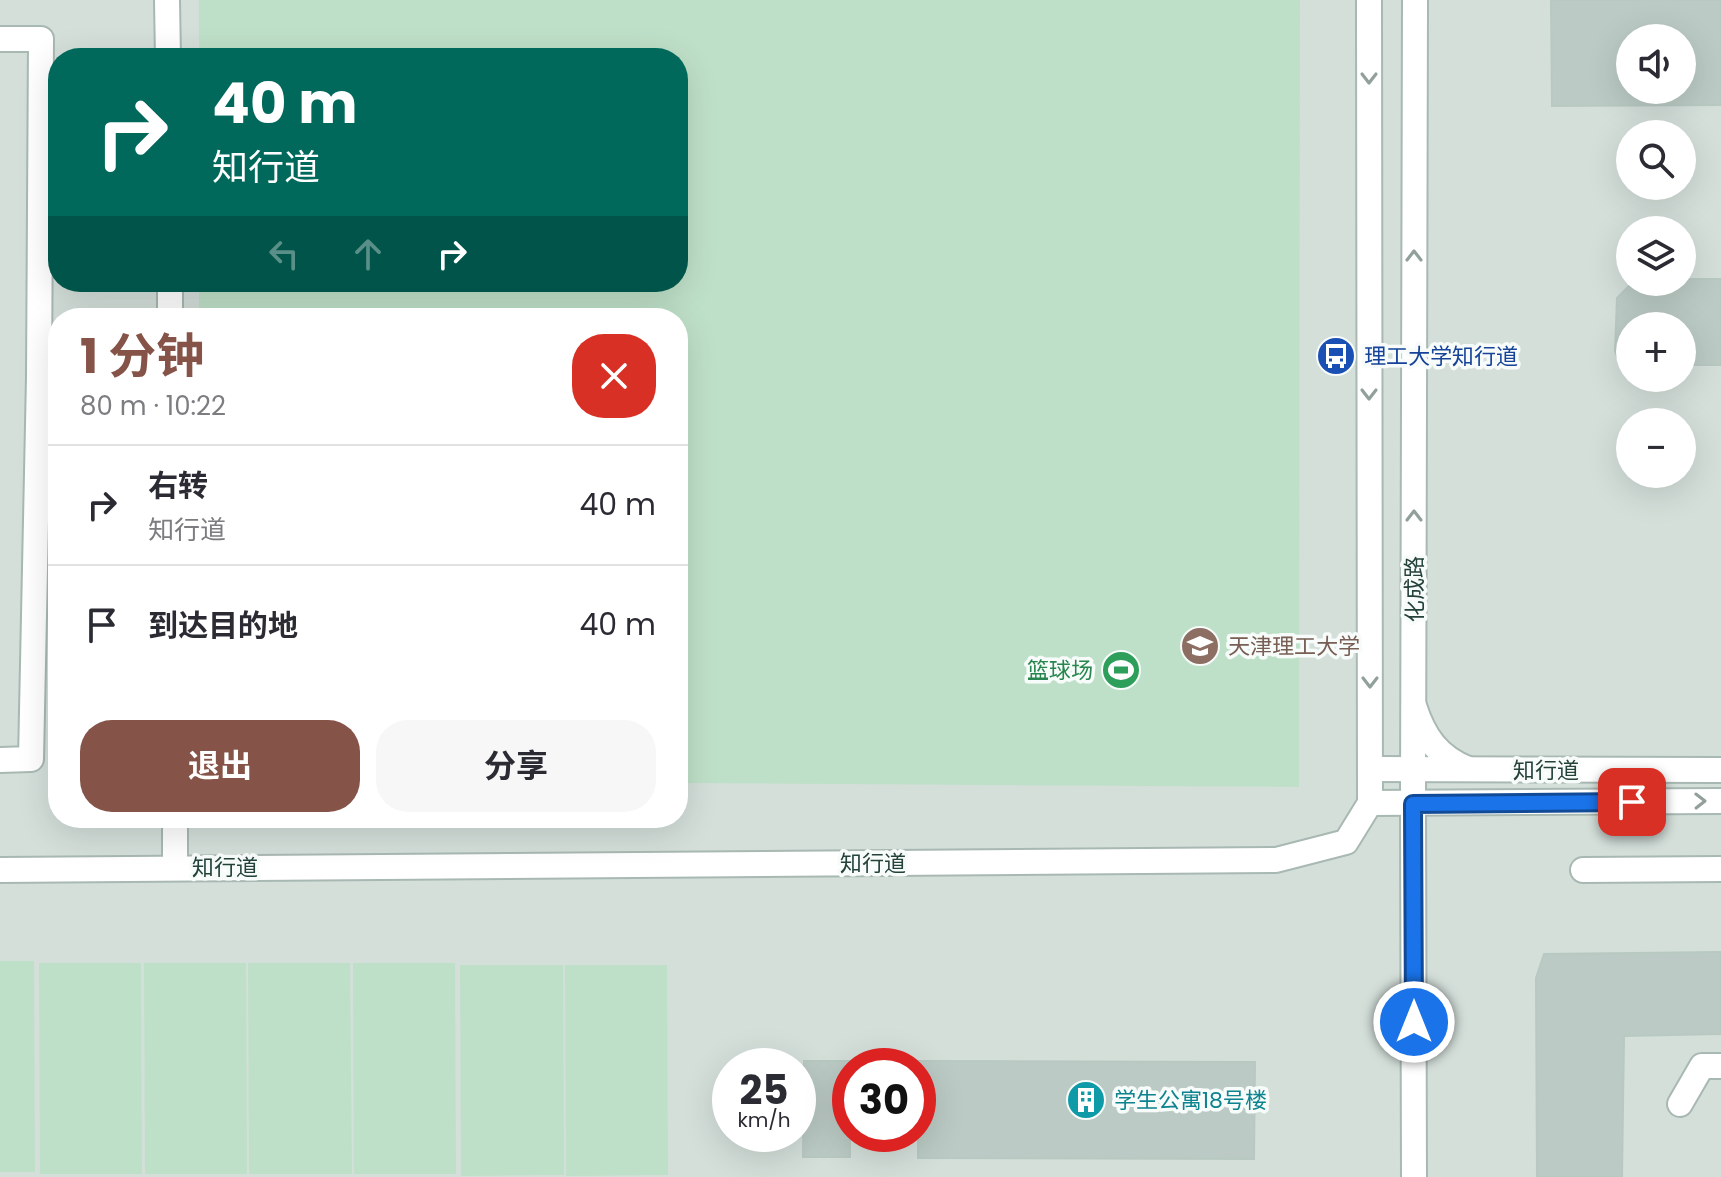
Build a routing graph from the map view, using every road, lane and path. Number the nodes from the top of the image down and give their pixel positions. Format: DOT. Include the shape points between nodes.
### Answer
graph roads {
  1 [pos="167,0"];
  2 [pos="1369,0"];
  3 [pos="1415,0"];
  4 [pos="0,39"];
  5 [pos="168,48"];
  6 [pos="48,377"];
  7 [pos="1414,706"];
  8 [pos="0,760"];
  9 [pos="1470,770"];
  10 [pos="1721,770"];
  11 [pos="1401,780"];
  12 [pos="1721,801"];
  13 [pos="1370,803"];
  14 [pos="175,828"];
  15 [pos="175,867"];
  16 [pos="1721,869"];
  17 [pos="0,870"];
  18 [pos="1583,870"];
  19 [pos="1721,1066"];
  20 [pos="1680,1104"];
  21 [pos="1414,1177"];
  1 -- 5 [label="street"];
  2 -- 11 [label="street, 化成路, one-way" via="1370,723"];
  7 -- 3 [label="street, 化成路, one-way"];
  4 -- 6 [label="street" via="41,39"];
  6 -- 8 [label="street" via="31,759"];
  7 -- 9 [label="street" via="1430,743"];
  7 -- 11 [label="street, 化成路"];
  9 -- 10 [label="street, 知行道"];
  9 -- 11 [label="street, 知行道"];
  11 -- 12 [label="street, 知行道, one-way" via="1454,804"];
  11 -- 13 [label="street, 化成路"];
  11 -- 13 [label="street, 知行道"];
  11 -- 21 [label="street, 化成路"];
  13 -- 15 [label="street, 知行道" via="1346,842 1276,860"];
  14 -- 15 [label="street"];
  15 -- 17 [label="street, 知行道"];
  16 -- 18 [label="street"];
  19 -- 20 [label="street" via="1702,1066"];
}
